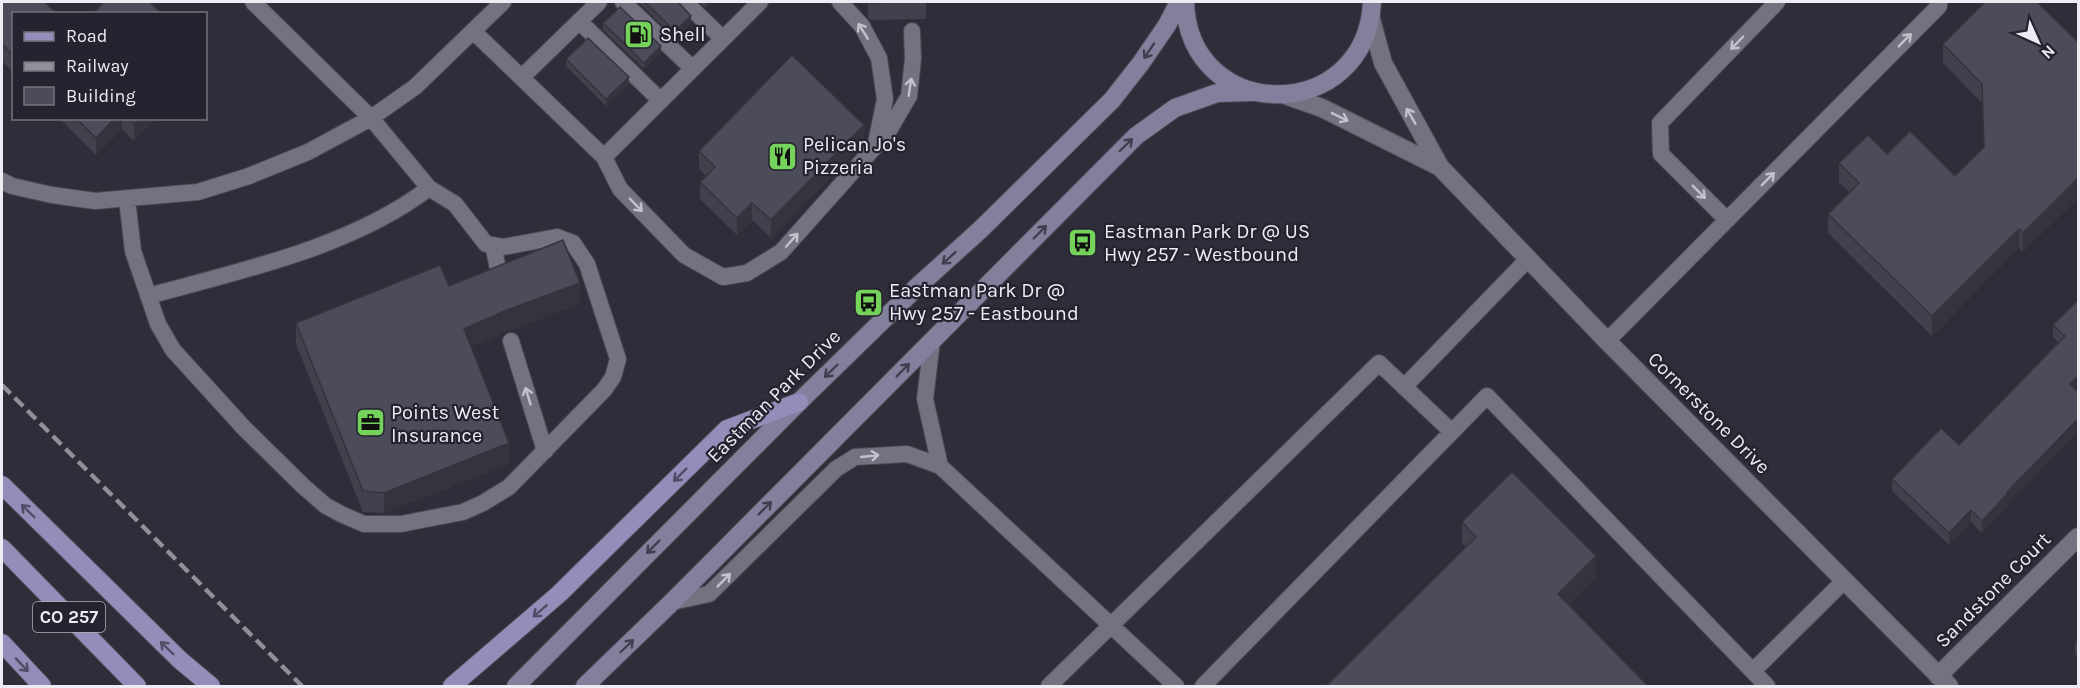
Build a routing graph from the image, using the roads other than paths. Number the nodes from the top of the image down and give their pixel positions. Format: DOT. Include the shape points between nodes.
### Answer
graph roads {
  1 [pos="253,2"];
  2 [pos="503,2"];
  3 [pos="599,2"];
  4 [pos="623,2"];
  5 [pos="685,2"];
  6 [pos="760,2"];
  7 [pos="840,2"];
  8 [pos="1179,2"];
  9 [pos="1185,2"];
  10 [pos="1778,2"];
  11 [pos="1939,2"];
  12 [pos="1371,10"];
  13 [pos="579,21"];
  14 [pos="473,31"];
  15 [pos="912,31"];
  16 [pos="723,39"];
  17 [pos="693,69"];
  18 [pos="522,77"];
  19 [pos="1254,92"];
  20 [pos="1285,95"];
  21 [pos="660,100"];
  22 [pos="371,118"];
  23 [pos="875,146"];
  24 [pos="604,157"];
  25 [pos="1440,167"];
  26 [pos="2,181"];
  27 [pos="429,188"];
  28 [pos="127,199"];
  29 [pos="1727,220"];
  30 [pos="493,245"];
  31 [pos="1528,259"];
  32 [pos="499,274"];
  33 [pos="148,296"];
  34 [pos="511,341"];
  35 [pos="932,341"];
  36 [pos="1607,341"];
  37 [pos="1404,387"];
  38 [pos="799,402"];
  39 [pos="1452,432"];
  40 [pos="545,451"];
  41 [pos="940,466"];
  42 [pos="2,485"];
  43 [pos="2079,537"];
  44 [pos="2,548"];
  45 [pos="1844,581"];
  46 [pos="672,602"];
  47 [pos="1111,626"];
  48 [pos="2,643"];
  49 [pos="1753,671"];
  50 [pos="1944,681"];
  51 [pos="42,687"];
  52 [pos="136,687"];
  53 [pos="211,687"];
  54 [pos="452,687"];
  55 [pos="516,687"];
  56 [pos="585,687"];
  57 [pos="1049,687"];
  58 [pos="1176,687"];
  59 [pos="1203,687"];
  60 [pos="1767,687"];
  1 -- 22 [label="lane"];
  2 -- 14 [label="lane"];
  3 -- 13 [label="lane"];
  4 -- 17 [label="lane"];
  5 -- 16 [label="lane"];
  6 -- 16 [label="lane"];
  23 -- 7 [label="lane, one-way" via="885,99 879,58 862,26"];
  8 -- 38 [label="street, Eastman Park Drive, one-way" via="1113,100"];
  9 -- 19 [label="street" via="1194,43 1209,65 1229,82"];
  10 -- 29 [label="lane, one-way" via="1660,123 1661,154"];
  29 -- 11 [label="lane, one-way"];
  12 -- 20 [label="street" via="1361,48 1341,72 1315,88"];
  25 -- 12 [label="street, Cornerstone Drive, one-way" via="1383,63"];
  13 -- 18 [label="lane"];
  13 -- 21 [label="lane"];
  14 -- 18 [label="lane"];
  14 -- 22 [label="lane" via="415,87"];
  23 -- 15 [label="lane, one-way" via="909,96"];
  16 -- 17 [label="lane"];
  17 -- 21 [label="lane"];
  18 -- 24 [label="lane"];
  19 -- 20 [label="street"];
  35 -- 19 [label="street, one-way" via="1136,136 1175,108 1216,93"];
  20 -- 25 [label="street, Cornerstone Drive, one-way" via="1322,108"];
  21 -- 24 [label="lane"];
  22 -- 27 [label="lane"];
  22 -- 28 [label="lane" via="308,152 249,176 198,192"];
  24 -- 23 [label="lane, one-way" via="620,189 684,255 723,277 747,273 781,252"];
  25 -- 31 [label="street, Cornerstone Drive"];
  26 -- 28 [label="lane" via="74,198"];
  27 -- 30 [label="lane" via="455,204 486,244"];
  27 -- 33 [label="lane" via="405,206 323,244"];
  28 -- 33 [label="lane" via="133,251"];
  29 -- 36 [label="lane"];
  30 -- 32 [label="lane"];
  30 -- 40 [label="lane" via="503,247 557,237 573,243 587,264 618,359 604,390"];
  31 -- 36 [label="street, Cornerstone Drive"];
  31 -- 37 [label="lane"];
  33 -- 40 [label="lane" via="173,350 244,429 326,506 363,524 401,524 463,512 509,487"];
  40 -- 34 [label="lane, one-way"];
  35 -- 41 [label="lane" via="925,399"];
  46 -- 35 [label="street, one-way"];
  36 -- 45 [label="street, Cornerstone Drive"];
  37 -- 39 [label="lane"];
  37 -- 47 [label="lane" via="1378,363"];
  38 -- 54 [label="main road, one-way" via="727,429 559,594"];
  38 -- 55 [label="street, Eastman Park Drive, one-way"];
  39 -- 49 [label="lane" via="1487,396"];
  39 -- 59 [label="lane"];
  46 -- 41 [label="lane, one-way" via="710,594 836,469 855,457 907,454"];
  41 -- 47 [label="lane"];
  53 -- 42 [label="main road, one-way"];
  43 -- 50 [label="street, Sandstone Court"];
  44 -- 52 [label="main road, CO 257"];
  45 -- 49 [label="lane"];
  45 -- 50 [label="street, Cornerstone Drive"];
  56 -- 46 [label="street, one-way"];
  47 -- 57 [label="lane"];
  47 -- 58 [label="lane"];
  48 -- 51 [label="main road, one-way"];
  49 -- 60 [label="lane"];
}
